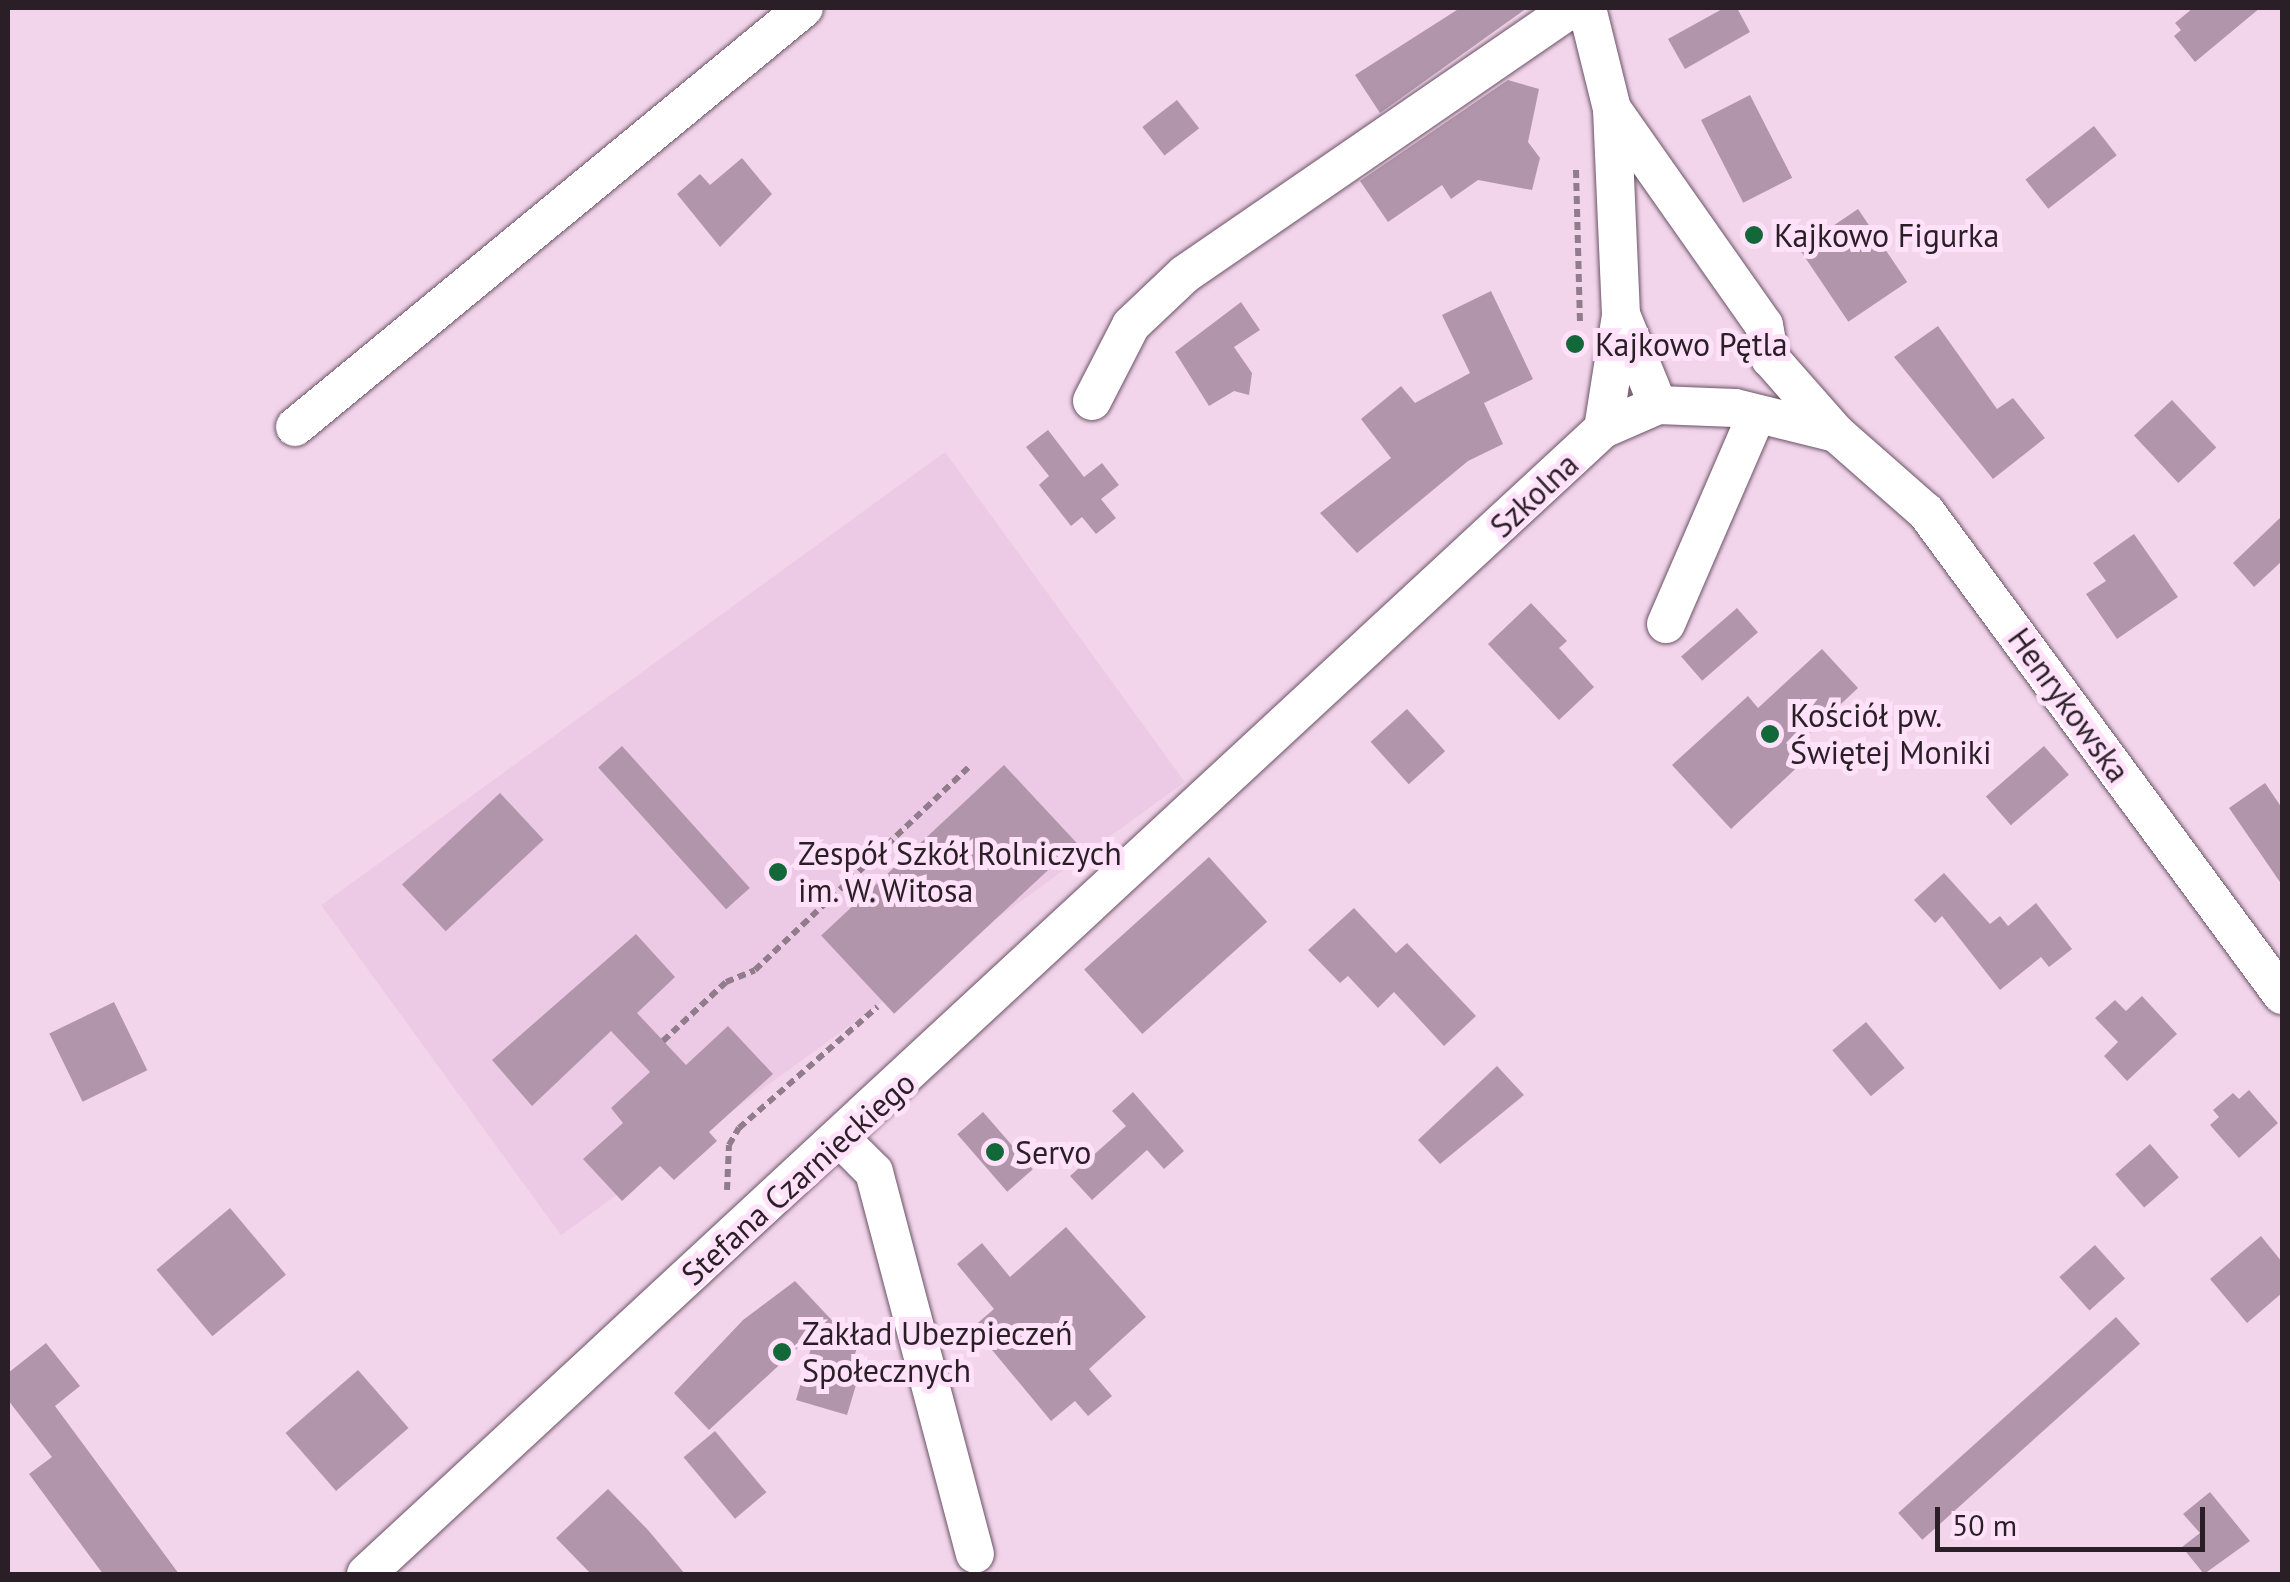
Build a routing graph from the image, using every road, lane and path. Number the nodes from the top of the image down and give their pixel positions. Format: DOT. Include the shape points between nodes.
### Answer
graph roads {
  1 [pos="804,8"];
  2 [pos="1586,8"];
  3 [pos="1612,108"];
  4 [pos="1576,166"];
  5 [pos="1677,198"];
  6 [pos="1612,210"];
  7 [pos="1621,315"];
  8 [pos="1581,341"];
  9 [pos="1770,358"];
  10 [pos="1092,400"];
  11 [pos="1658,405"];
  12 [pos="1746,411"];
  13 [pos="295,427"];
  14 [pos="1603,429"];
  15 [pos="1836,433"];
  16 [pos="1666,624"];
  17 [pos="970,765"];
  18 [pos="1230,782"];
  19 [pos="2282,995"];
  20 [pos="878,1007"];
  21 [pos="663,1040"];
  22 [pos="842,1140"];
  23 [pos="727,1194"];
  24 [pos="976,1554"];
  25 [pos="366,1574"];
  1 -- 13 [label="street"];
  2 -- 3 [label="street"];
  2 -- 10 [label="street" via="1565,13 1185,274 1131,325"];
  3 -- 5 [label="street, Henrykowska"];
  3 -- 6 [label="street, Szkolna"];
  4 -- 8 [label="path"];
  5 -- 6 [label="street"];
  5 -- 9 [label="street, Henrykowska" via="1764,325"];
  6 -- 7 [label="street, Szkolna"];
  7 -- 11 [label="street"];
  7 -- 14 [label="street, Szkolna"];
  9 -- 12 [label="street"];
  9 -- 15 [label="street, Henrykowska"];
  11 -- 12 [label="street, Henrykowska"];
  11 -- 14 [label="street, Henrykowska"];
  12 -- 15 [label="street, Henrykowska"];
  12 -- 16 [label="street"];
  14 -- 18 [label="street, Szkolna"];
  15 -- 19 [label="street, Henrykowska" via="1926,512"];
  17 -- 21 [label="path" via="754,970 726,982"];
  18 -- 22 [label="street, Stefana Czarnieckiego"];
  20 -- 23 [label="path" via="739,1128 730,1145"];
  22 -- 24 [label="street" via="874,1172"];
  22 -- 25 [label="street, Stefana Czarnieckiego"];
}
